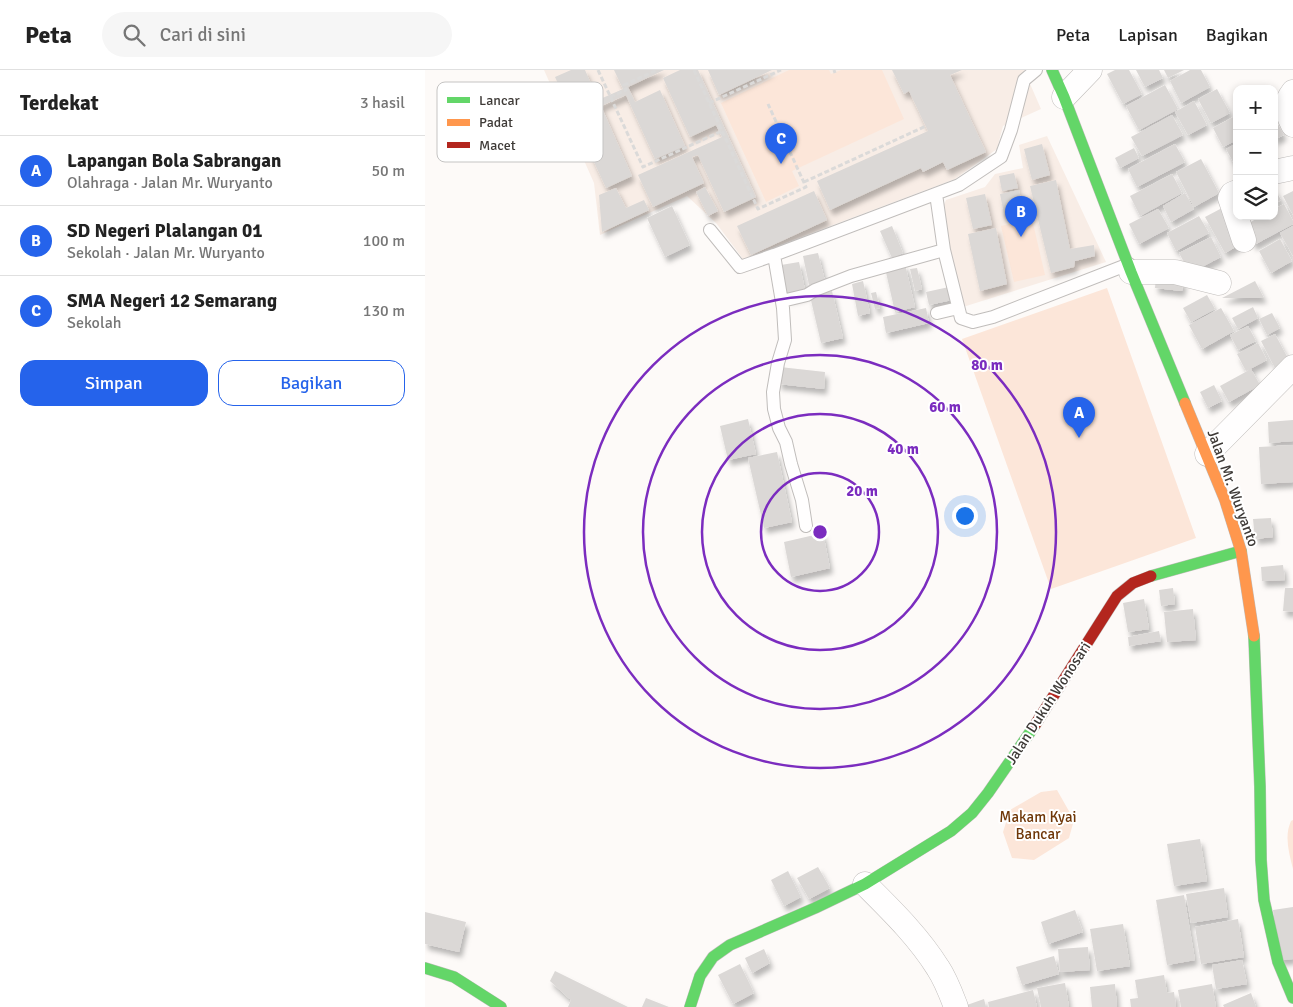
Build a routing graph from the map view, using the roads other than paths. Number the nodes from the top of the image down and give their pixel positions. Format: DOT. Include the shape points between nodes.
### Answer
graph roads {
  1 [pos="1036,70"];
  2 [pos="1051,70"];
  3 [pos="1090,70"];
  4 [pos="1293,92"];
  5 [pos="1064,97"];
  6 [pos="1293,125"];
  7 [pos="1293,168"];
  8 [pos="1278,171"];
  9 [pos="936,194"];
  10 [pos="1233,194"];
  11 [pos="1233,207"];
  12 [pos="1237,220"];
  13 [pos="710,230"];
  14 [pos="1244,240"];
  15 [pos="944,250"];
  16 [pos="774,255"];
  17 [pos="1130,268"];
  18 [pos="1219,284"];
  19 [pos="782,301"];
  20 [pos="958,308"];
  21 [pos="937,313"];
  22 [pos="1293,367"];
  23 [pos="1207,454"];
  24 [pos="806,526"];
  25 [pos="1241,551"];
  26 [pos="865,884"];
  27 [pos="425,968"];
  28 [pos="1293,998"];
  29 [pos="501,1007"];
  30 [pos="690,1007"];
  31 [pos="956,1007"];
  1 -- 9 [label="lane" via="1024,80 1001,157 959,185"];
  2 -- 5 [label="main road, Jalan Mr. Wuryanto"];
  3 -- 5 [label="street"];
  4 -- 6 [label="street" via="1285,111"];
  5 -- 17 [label="main road, Jalan Mr. Wuryanto"];
  7 -- 8 [label="street"];
  9 -- 15 [label="lane"];
  9 -- 16 [label="lane"];
  10 -- 11 [label="street" via="1230,198"];
  12 -- 14 [label="street"];
  13 -- 16 [label="lane" via="740,267"];
  15 -- 19 [label="lane" via="851,276 807,295"];
  15 -- 20 [label="lane"];
  16 -- 19 [label="lane"];
  17 -- 18 [label="street" via="1175,272"];
  17 -- 20 [label="lane" via="973,322 961,318"];
  17 -- 23 [label="main road, Jalan Mr. Wuryanto"];
  19 -- 24 [label="lane" via="785,340 773,392 774,409 802,500"];
  20 -- 21 [label="lane"];
  22 -- 23 [label="street"];
  23 -- 25 [label="main road, Jalan Mr. Wuryanto"];
  25 -- 26 [label="main road, Jalan Dukuh Wonosari" via="1146,577 1117,596 1043,713 972,813 951,831"];
  25 -- 28 [label="main road, Jalan Mr. Wuryanto" via="1253,635 1264,900 1278,962"];
  26 -- 30 [label="main road, Jalan Dukuh Wonosari" via="730,945 713,957 700,976"];
  26 -- 31 [label="street" via="923,946 939,969"];
  27 -- 29 [label="main road" via="454,977"];
}
